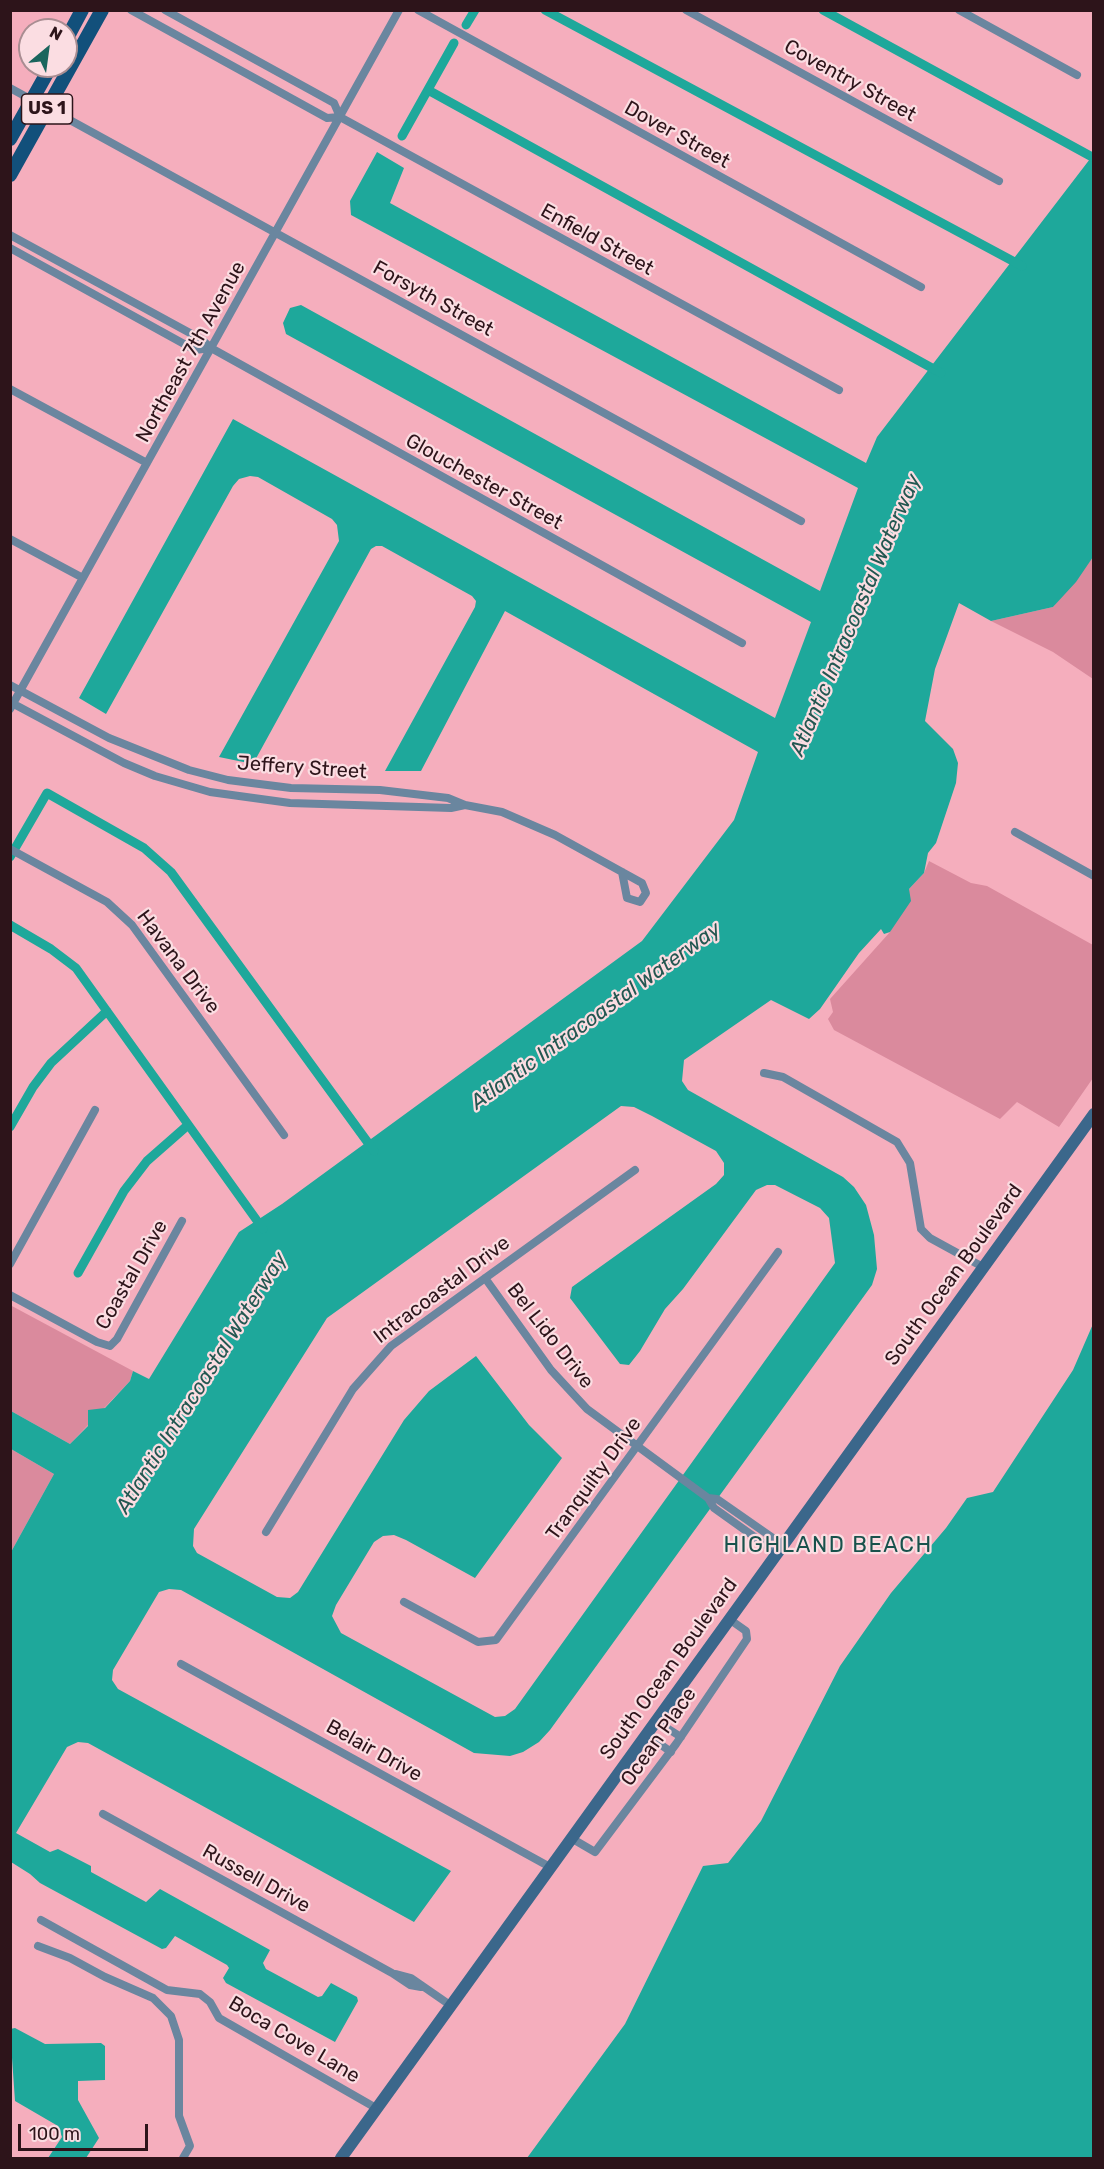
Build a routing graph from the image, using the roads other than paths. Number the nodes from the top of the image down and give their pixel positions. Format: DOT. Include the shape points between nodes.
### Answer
graph roads {
  1 [pos="93,10"];
  2 [pos="102,10"];
  3 [pos="131,10"];
  4 [pos="165,10"];
  5 [pos="399,10"];
  6 [pos="418,10"];
  7 [pos="686,10"];
  8 [pos="959,10"];
  9 [pos="78,38"];
  10 [pos="78,52"];
  11 [pos="1077,75"];
  12 [pos="44,78"];
  13 [pos="64,78"];
  14 [pos="10,88"];
  15 [pos="32,100"];
  16 [pos="48,108"];
  17 [pos="340,117"];
  18 [pos="10,140"];
  19 [pos="10,175"];
  20 [pos="999,181"];
  21 [pos="276,232"];
  22 [pos="10,235"];
  23 [pos="10,248"];
  24 [pos="68,267"];
  25 [pos="62,277"];
  26 [pos="921,287"];
  27 [pos="211,348"];
  28 [pos="10,389"];
  29 [pos="839,390"];
  30 [pos="147,464"];
  31 [pos="801,521"];
  32 [pos="10,539"];
  33 [pos="83,578"];
  34 [pos="742,643"];
  35 [pos="10,685"];
  36 [pos="21,690"];
  37 [pos="12,705"];
  38 [pos="150,757"];
  39 [pos="144,771"];
  40 [pos="465,805"];
  41 [pos="1015,832"];
  42 [pos="13,850"];
  43 [pos="622,872"];
  44 [pos="1094,876"];
  45 [pos="764,1073"];
  46 [pos="94,1110"];
  47 [pos="1094,1114"];
  48 [pos="284,1135"];
  49 [pos="636,1170"];
  50 [pos="182,1221"];
  51 [pos="778,1252"];
  52 [pos="10,1264"];
  53 [pos="983,1267"];
  54 [pos="484,1278"];
  55 [pos="10,1295"];
  56 [pos="636,1448"];
  57 [pos="266,1532"];
  58 [pos="780,1549"];
  59 [pos="404,1602"];
  60 [pos="729,1619"];
  61 [pos="181,1664"];
  62 [pos="656,1721"];
  63 [pos="646,1734"];
  64 [pos="681,1737"];
  65 [pos="670,1752"];
  66 [pos="103,1814"];
  67 [pos="571,1838"];
  68 [pos="550,1867"];
  69 [pos="41,1920"];
  70 [pos="38,1946"];
  71 [pos="450,2005"];
  72 [pos="376,2108"];
  73 [pos="183,2158"];
  74 [pos="340,2158"];
  1 -- 9 [label="main road"];
  2 -- 10 [label="main road, US 1"];
  3 -- 17 [label="street, Enfield Street" via="327,118"];
  4 -- 17 [label="street, Enfield Street" via="334,103"];
  5 -- 17 [label="street, Northeast 7th Avenue"];
  6 -- 26 [label="street, Dover Street"];
  7 -- 20 [label="street, Coventry Street"];
  8 -- 11 [label="street"];
  12 -- 15 [label="main road, US 1"];
  13 -- 16 [label="main road, US 1"];
  14 -- 15 [label="street"];
  15 -- 18 [label="main road, US 1"];
  16 -- 19 [label="main road, US 1"];
  16 -- 21 [label="street, Forsyth Street"];
  17 -- 21 [label="street, Northeast 7th Avenue"];
  17 -- 29 [label="street, Enfield Street"];
  21 -- 27 [label="street, Northeast 7th Avenue"];
  21 -- 31 [label="street, Forsyth Street"];
  22 -- 24 [label="street, Glouchester Street"];
  23 -- 25 [label="street, Glouchester Street"];
  24 -- 25 [label="street"];
  24 -- 27 [label="street, Glouchester Street"];
  25 -- 27 [label="street, Glouchester Street" via="195,350"];
  27 -- 30 [label="street, Northeast 7th Avenue"];
  27 -- 34 [label="street, Glouchester Street"];
  28 -- 30 [label="street"];
  30 -- 33 [label="street, Northeast 7th Avenue"];
  32 -- 33 [label="street"];
  33 -- 36 [label="street, Northeast 7th Avenue"];
  35 -- 36 [label="street, Jeffery Street"];
  36 -- 37 [label="street, Northeast 7th Avenue"];
  36 -- 38 [label="street, Jeffery Street"];
  37 -- 39 [label="street, Jeffery Street"];
  38 -- 39 [label="street"];
  38 -- 40 [label="street, Jeffery Street" via="246,783 396,791 448,798"];
  39 -- 40 [label="street, Jeffery Street" via="210,792 262,801 451,808"];
  40 -- 43 [label="street, Jeffery Street" via="502,812"];
  41 -- 44 [label="street"];
  42 -- 48 [label="street, Havana Drive" via="107,902 132,925"];
  45 -- 53 [label="street" via="783,1077 897,1142 910,1163 921,1229"];
  46 -- 52 [label="street"];
  47 -- 53 [label="main road, South Ocean Boulevard"];
  49 -- 54 [label="street, Intracoastal Drive"];
  50 -- 55 [label="street, Coastal Drive" via="110,1346"];
  51 -- 56 [label="street, Tranquilty Drive"];
  53 -- 58 [label="main road, South Ocean Boulevard"];
  54 -- 56 [label="street, Bel Lido Drive" via="568,1390"];
  54 -- 57 [label="street, Intracoastal Drive" via="403,1336 373,1363"];
  56 -- 58 [label="street, Bel Lido Drive"];
  56 -- 59 [label="street, Tranquilty Drive" via="496,1640 478,1642"];
  58 -- 60 [label="main road, South Ocean Boulevard"];
  60 -- 62 [label="main road, South Ocean Boulevard"];
  60 -- 64 [label="street, Ocean Place" via="746,1631 747,1639"];
  61 -- 68 [label="street, Belair Drive"];
  62 -- 63 [label="main road, South Ocean Boulevard"];
  62 -- 64 [label="street"];
  63 -- 65 [label="street"];
  63 -- 67 [label="main road, South Ocean Boulevard"];
  64 -- 65 [label="street, Ocean Place"];
  65 -- 67 [label="street, Ocean Place" via="595,1852"];
  66 -- 71 [label="street, Russell Drive"];
  67 -- 68 [label="main road, South Ocean Boulevard"];
  68 -- 71 [label="main road, South Ocean Boulevard"];
  69 -- 72 [label="street, Boca Cove Lane" via="167,1990 201,1994 219,2018"];
  70 -- 73 [label="street" via="153,1998 171,2016 178,2040 179,2116 190,2146"];
  71 -- 72 [label="main road, South Ocean Boulevard"];
  72 -- 74 [label="main road, South Ocean Boulevard"];
}
